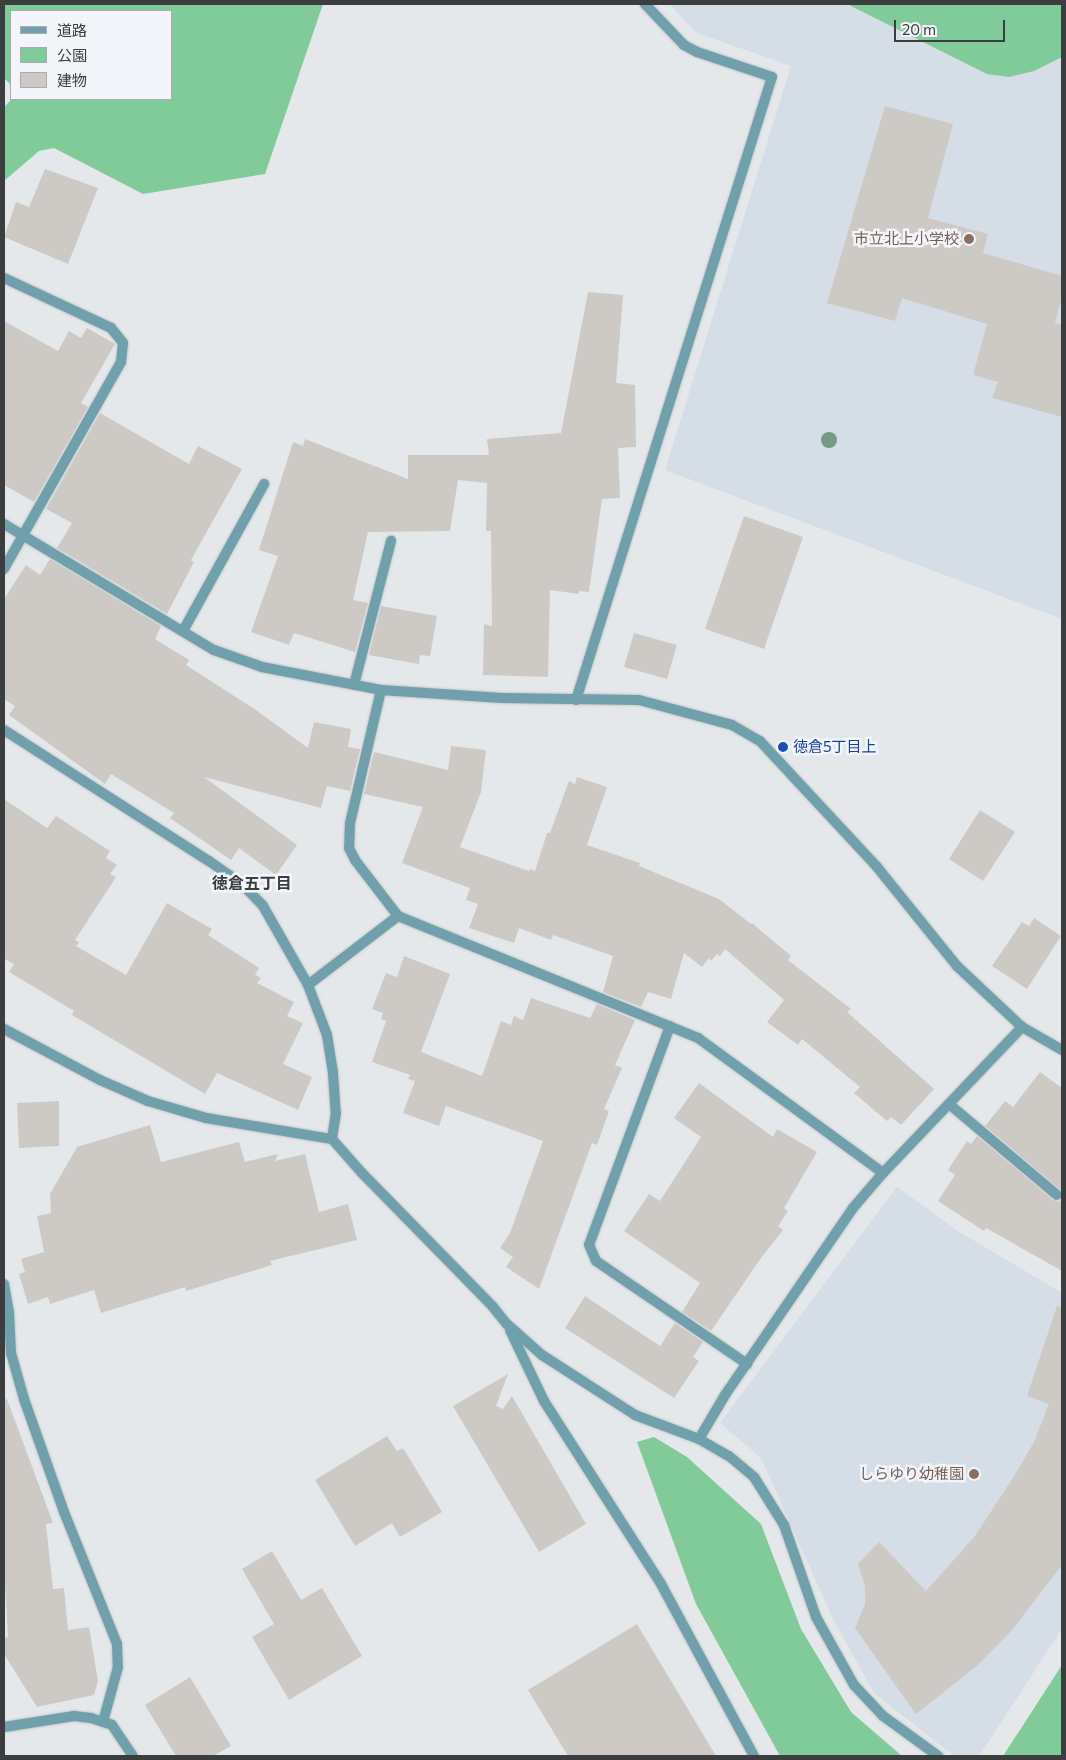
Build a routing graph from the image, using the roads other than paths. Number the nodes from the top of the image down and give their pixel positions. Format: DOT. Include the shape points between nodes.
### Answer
graph roads {
  1 [pos="646,4"];
  2 [pos="4,278"];
  3 [pos="264,484"];
  4 [pos="4,524"];
  5 [pos="24,537"];
  6 [pos="390,541"];
  7 [pos="4,569"];
  8 [pos="183,632"];
  9 [pos="354,685"];
  10 [pos="380,690"];
  11 [pos="576,700"];
  12 [pos="4,730"];
  13 [pos="398,916"];
  14 [pos="308,985"];
  15 [pos="670,1026"];
  16 [pos="1022,1027"];
  17 [pos="4,1030"];
  18 [pos="1062,1050"];
  19 [pos="949,1104"];
  20 [pos="332,1139"];
  21 [pos="883,1173"];
  22 [pos="1057,1195"];
  23 [pos="4,1284"];
  24 [pos="507,1324"];
  25 [pos="747,1364"];
  26 [pos="699,1439"];
  27 [pos="103,1722"];
  28 [pos="4,1727"];
  29 [pos="133,1756"];
  30 [pos="754,1756"];
  31 [pos="938,1756"];
  1 -- 11 [label="street" via="684,45 772,77"];
  2 -- 5 [label="street" via="111,328 123,343 121,362"];
  3 -- 8 [label="street"];
  4 -- 5 [label="street"];
  5 -- 7 [label="street"];
  5 -- 8 [label="street"];
  6 -- 9 [label="street"];
  8 -- 9 [label="street" via="214,650 262,667"];
  9 -- 10 [label="street"];
  10 -- 11 [label="street"];
  10 -- 13 [label="street" via="350,823 349,848"];
  11 -- 16 [label="street" via="639,700 732,725 760,741 877,867 957,966"];
  12 -- 14 [label="street" via="241,883 263,906"];
  13 -- 14 [label="street"];
  13 -- 15 [label="street"];
  14 -- 20 [label="street" via="327,1035 334,1074 336,1113"];
  15 -- 21 [label="street" via="698,1038"];
  15 -- 25 [label="street" via="589,1245 596,1261"];
  16 -- 18 [label="street"];
  16 -- 19 [label="street"];
  17 -- 20 [label="street" via="148,1101 206,1118"];
  19 -- 21 [label="street"];
  19 -- 22 [label="street"];
  20 -- 24 [label="street"];
  21 -- 25 [label="street" via="853,1208"];
  23 -- 27 [label="street" via="11,1353 24,1399 64,1512 117,1644 118,1667"];
  24 -- 26 [label="street" via="542,1355 635,1415"];
  24 -- 30 [label="street" via="544,1402 662,1584"];
  25 -- 26 [label="street"];
  26 -- 31 [label="street" via="729,1456 754,1477 784,1525 816,1617 854,1685 882,1716"];
  27 -- 28 [label="street" via="74,1716"];
  27 -- 29 [label="street" via="112,1725"];
}
